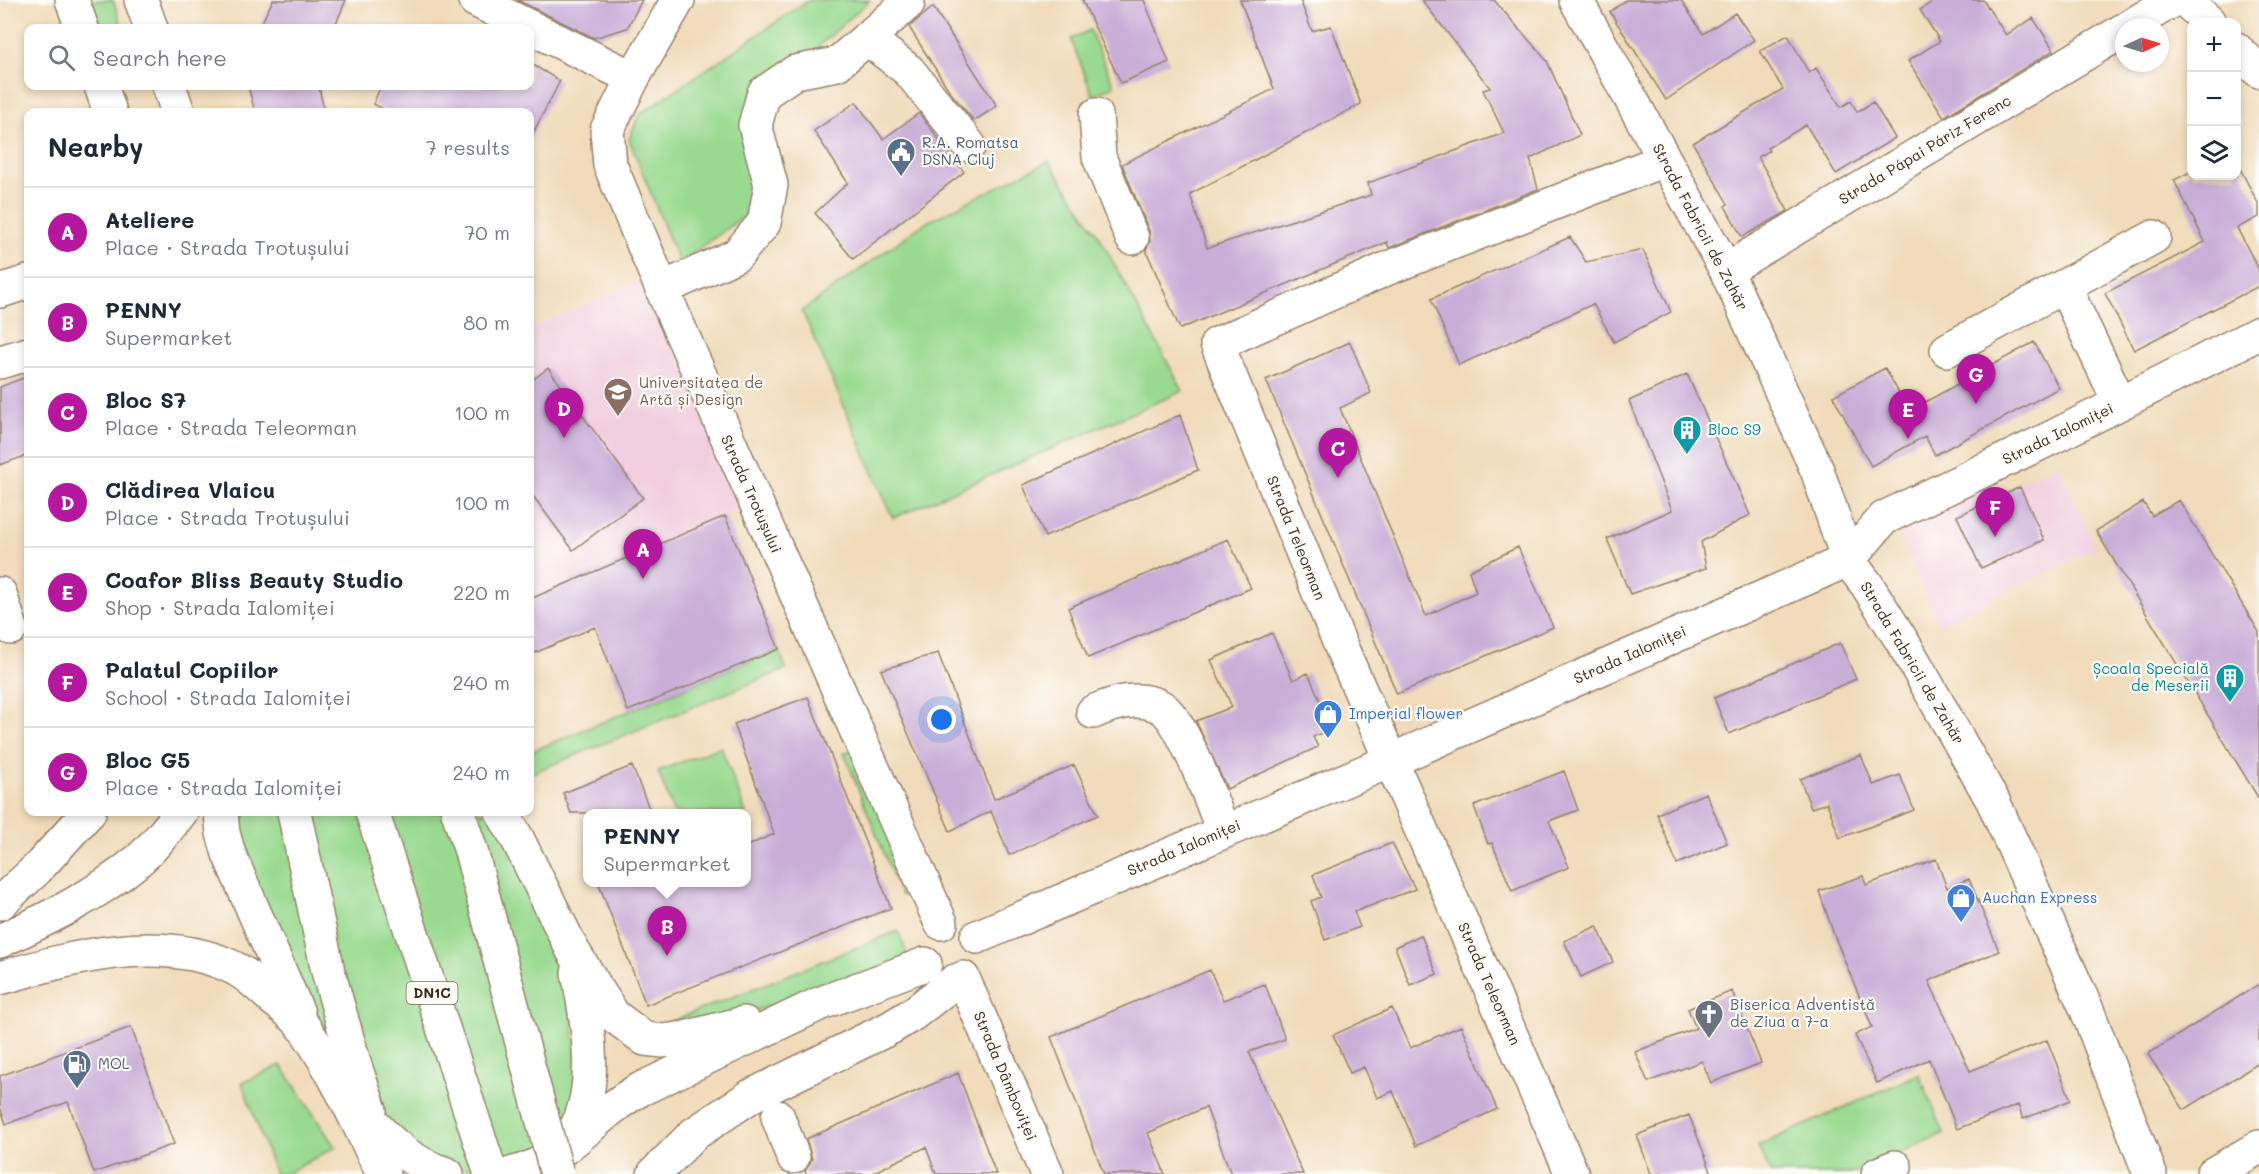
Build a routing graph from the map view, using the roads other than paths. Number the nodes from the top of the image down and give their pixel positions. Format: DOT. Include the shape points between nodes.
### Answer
graph roads {
  1 [pos="72,0"];
  2 [pos="141,0"];
  3 [pos="475,0"];
  4 [pos="678,0"];
  5 [pos="1576,0"];
  6 [pos="2173,0"];
  7 [pos="2185,0"];
  8 [pos="908,3"];
  9 [pos="2144,18"];
  10 [pos="2205,18"];
  11 [pos="81,24"];
  12 [pos="150,24"];
  13 [pos="524,24"];
  14 [pos="534,29"];
  15 [pos="2115,35"];
  16 [pos="867,38"];
  17 [pos="2241,54"];
  18 [pos="2259,71"];
  19 [pos="633,78"];
  20 [pos="102,90"];
  21 [pos="170,90"];
  22 [pos="109,108"];
  23 [pos="177,108"];
  24 [pos="1096,115"];
  25 [pos="969,145"];
  26 [pos="1664,160"];
  27 [pos="2154,237"];
  28 [pos="1132,238"];
  29 [pos="1726,270"];
  30 [pos="24,283"];
  31 [pos="2064,286"];
  32 [pos="662,290"];
  33 [pos="0,291"];
  34 [pos="2259,333"];
  35 [pos="1947,350"];
  36 [pos="24,355"];
  37 [pos="0,362"];
  38 [pos="2120,403"];
  39 [pos="1848,560"];
  40 [pos="0,594"];
  41 [pos="11,628"];
  42 [pos="1093,712"];
  43 [pos="1390,761"];
  44 [pos="85,816"];
  45 [pos="178,816"];
  46 [pos="221,816"];
  47 [pos="295,816"];
  48 [pos="373,816"];
  49 [pos="459,816"];
  50 [pos="504,816"];
  51 [pos="1223,831"];
  52 [pos="0,903"];
  53 [pos="941,923"];
  54 [pos="977,937"];
  55 [pos="0,942"];
  56 [pos="573,951"];
  57 [pos="925,964"];
  58 [pos="0,978"];
  59 [pos="959,979"];
  60 [pos="819,1004"];
  61 [pos="304,1027"];
  62 [pos="342,1090"];
  63 [pos="778,1117"];
  64 [pos="377,1129"];
  65 [pos="2259,1147"];
  66 [pos="793,1157"];
  67 [pos="533,1173"];
  68 [pos="383,1174"];
  69 [pos="447,1174"];
  70 [pos="491,1174"];
  71 [pos="654,1174"];
  72 [pos="1047,1174"];
  73 [pos="1572,1174"];
  74 [pos="2150,1174"];
  75 [pos="2213,1174"];
  1 -- 11 [label="street"];
  2 -- 12 [label="street"];
  3 -- 13 [label="street"];
  4 -- 19 [label="street, Strada Trotușului"];
  5 -- 26 [label="street, Strada Fabricii de Zahăr"];
  6 -- 9 [label="street"];
  7 -- 10 [label="street"];
  8 -- 16 [label="street"];
  14 -- 19 [label="street"];
  15 -- 29 [label="street, Strada Pápai Páriz Ferenc"];
  16 -- 25 [label="street" via="909,71"];
  16 -- 32 [label="street" via="837,63 795,72 764,93 755,125 771,185 764,223 737,255"];
  17 -- 18 [label="street"];
  19 -- 32 [label="street, Strada Trotușului" via="608,130 610,165"];
  20 -- 22 [label="street"];
  21 -- 23 [label="street"];
  24 -- 28 [label="street" via="1099,157"];
  26 -- 29 [label="street, Strada Fabricii de Zahăr"];
  26 -- 43 [label="street, Strada Teleorman" via="1386,269 1217,344"];
  27 -- 31 [label="street"];
  29 -- 39 [label="street, Strada Fabricii de Zahăr" via="1817,470"];
  30 -- 33 [label="street"];
  31 -- 35 [label="street"];
  31 -- 38 [label="street"];
  32 -- 53 [label="street, Strada Trotușului"];
  34 -- 38 [label="street, Strada Ialomiței"];
  36 -- 37 [label="street"];
  38 -- 39 [label="street, Strada Ialomiței" via="1884,518"];
  39 -- 43 [label="street, Strada Ialomiței"];
  39 -- 74 [label="street, Strada Fabricii de Zahăr" via="1905,645 1993,801 2087,1010"];
  40 -- 41 [label="street"];
  42 -- 51 [label="street" via="1126,701 1161,708 1184,739"];
  43 -- 51 [label="street, Strada Ialomiței"];
  43 -- 73 [label="street, Strada Teleorman"];
  44 -- 52 [label="street"];
  45 -- 55 [label="street" via="136,862 104,885 52,917"];
  46 -- 61 [label="street" via="229,854"];
  47 -- 64 [label="street" via="328,971"];
  48 -- 70 [label="street, DN1C"];
  49 -- 67 [label="street, bridge" via="471,850"];
  50 -- 56 [label="street"];
  51 -- 54 [label="street, Strada Ialomiței"];
  53 -- 54 [label="street" via="966,925"];
  53 -- 57 [label="street" via="924,940"];
  54 -- 59 [label="street" via="980,944 976,968"];
  56 -- 60 [label="street" via="614,1016 645,1039 685,1038"];
  56 -- 67 [label="street" via="590,1043 586,1098 577,1125 560,1149"];
  57 -- 59 [label="street" via="937,977"];
  57 -- 60 [label="street"];
  58 -- 61 [label="street" via="132,950 171,950 207,957 234,968"];
  59 -- 71 [label="street" via="890,1028 750,1096 694,1134"];
  59 -- 72 [label="street, Strada Dâmboviței"];
  60 -- 67 [label="street" via="622,1099"];
  61 -- 62 [label="street"];
  62 -- 64 [label="street"];
  62 -- 68 [label="street"];
  63 -- 66 [label="street"];
  64 -- 69 [label="street" via="404,1153"];
  65 -- 75 [label="street"];
}
